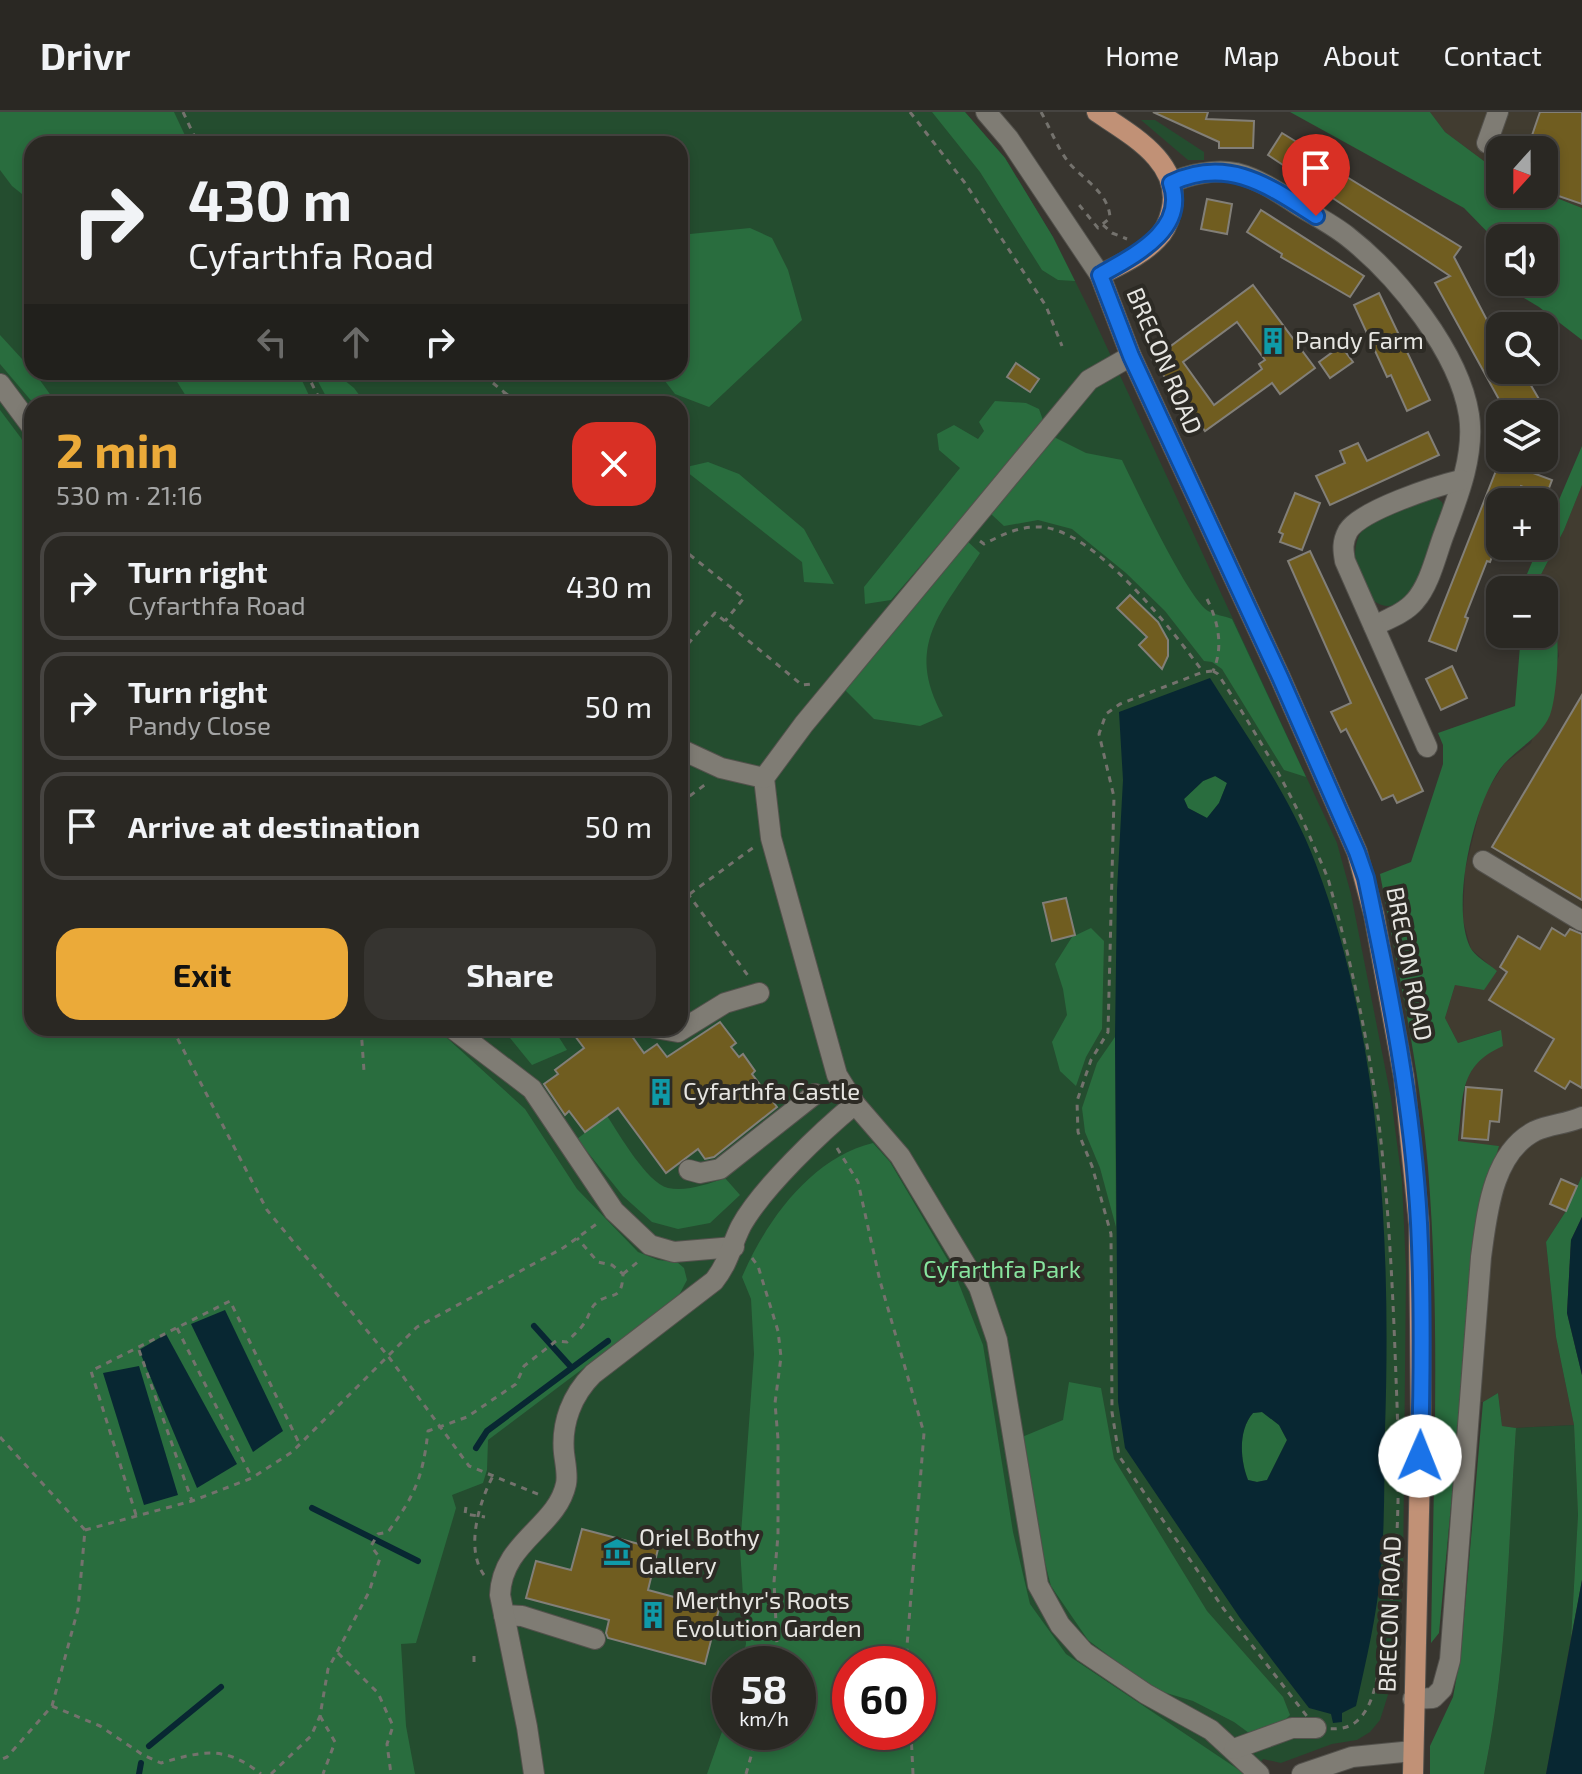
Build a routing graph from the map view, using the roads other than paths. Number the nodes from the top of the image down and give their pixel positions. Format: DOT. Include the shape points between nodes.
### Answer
graph roads {
  1 [pos="986,112"];
  2 [pos="1097,112"];
  3 [pos="1498,112"];
  4 [pos="1489,136"];
  5 [pos="1171,183"];
  6 [pos="1100,275"];
  7 [pos="1131,356"];
  8 [pos="0,384"];
  9 [pos="24,416"];
  10 [pos="1461,480"];
  11 [pos="1374,626"];
  12 [pos="1427,747"];
  13 [pos="688,753"];
  14 [pos="764,778"];
  15 [pos="1483,861"];
  16 [pos="1582,921"];
  17 [pos="759,993"];
  18 [pos="688,1026"];
  19 [pos="462,1036"];
  20 [pos="815,1094"];
  21 [pos="855,1104"];
  22 [pos="1582,1117"];
  23 [pos="689,1170"];
  24 [pos="741,1249"];
  25 [pos="504,1615"];
  26 [pos="595,1639"];
  27 [pos="1413,1699"];
  28 [pos="1316,1728"];
  29 [pos="1234,1749"];
  30 [pos="1413,1751"];
  31 [pos="534,1774"];
  32 [pos="1259,1774"];
  33 [pos="1302,1774"];
  34 [pos="1413,1774"];
  1 -- 6 [label="street, BRECON ROAD"];
  2 -- 5 [label="main road" via="1144,144"];
  3 -- 4 [label="street"];
  5 -- 6 [label="main road" via="1176,196 1158,238"];
  5 -- 10 [label="street" via="1225,172 1261,182 1347,236 1382,268 1436,338 1458,380 1471,443"];
  6 -- 7 [label="main road, BRECON ROAD"];
  7 -- 14 [label="street" via="1089,380 882,626"];
  7 -- 27 [label="main road, BRECON ROAD" via="1357,852 1374,915 1404,1078 1419,1224 1421,1425"];
  8 -- 9 [label="street"];
  10 -- 11 [label="street" via="1424,587 1400,613"];
  10 -- 11 [label="street" via="1430,487 1348,530 1342,546 1345,561"];
  11 -- 12 [label="street"];
  13 -- 14 [label="street" via="721,768"];
  14 -- 21 [label="street" via="771,838 837,1075"];
  15 -- 16 [label="street"];
  17 -- 18 [label="street" via="725,1003"];
  19 -- 24 [label="street" via="532,1089 614,1211 650,1245 674,1252"];
  20 -- 23 [label="street" via="720,1169"];
  21 -- 24 [label="street" via="751,1212 740,1228"];
  21 -- 29 [label="street" via="900,1156 979,1287 997,1340 1038,1585 1060,1625 1084,1652"];
  22 -- 27 [label="street" via="1537,1130 1514,1146 1487,1213 1450,1660 1442,1689 1433,1698"];
  24 -- 25 [label="street" via="714,1281 583,1385 564,1429 566,1484 547,1518 508,1564 501,1583"];
  25 -- 26 [label="street"];
  25 -- 31 [label="street"];
  27 -- 30 [label="main road, BRECON ROAD"];
  28 -- 29 [label="street" via="1292,1728"];
  29 -- 32 [label="street"];
  30 -- 33 [label="street" via="1352,1757"];
  30 -- 34 [label="main road, BRECON ROAD"];
}
